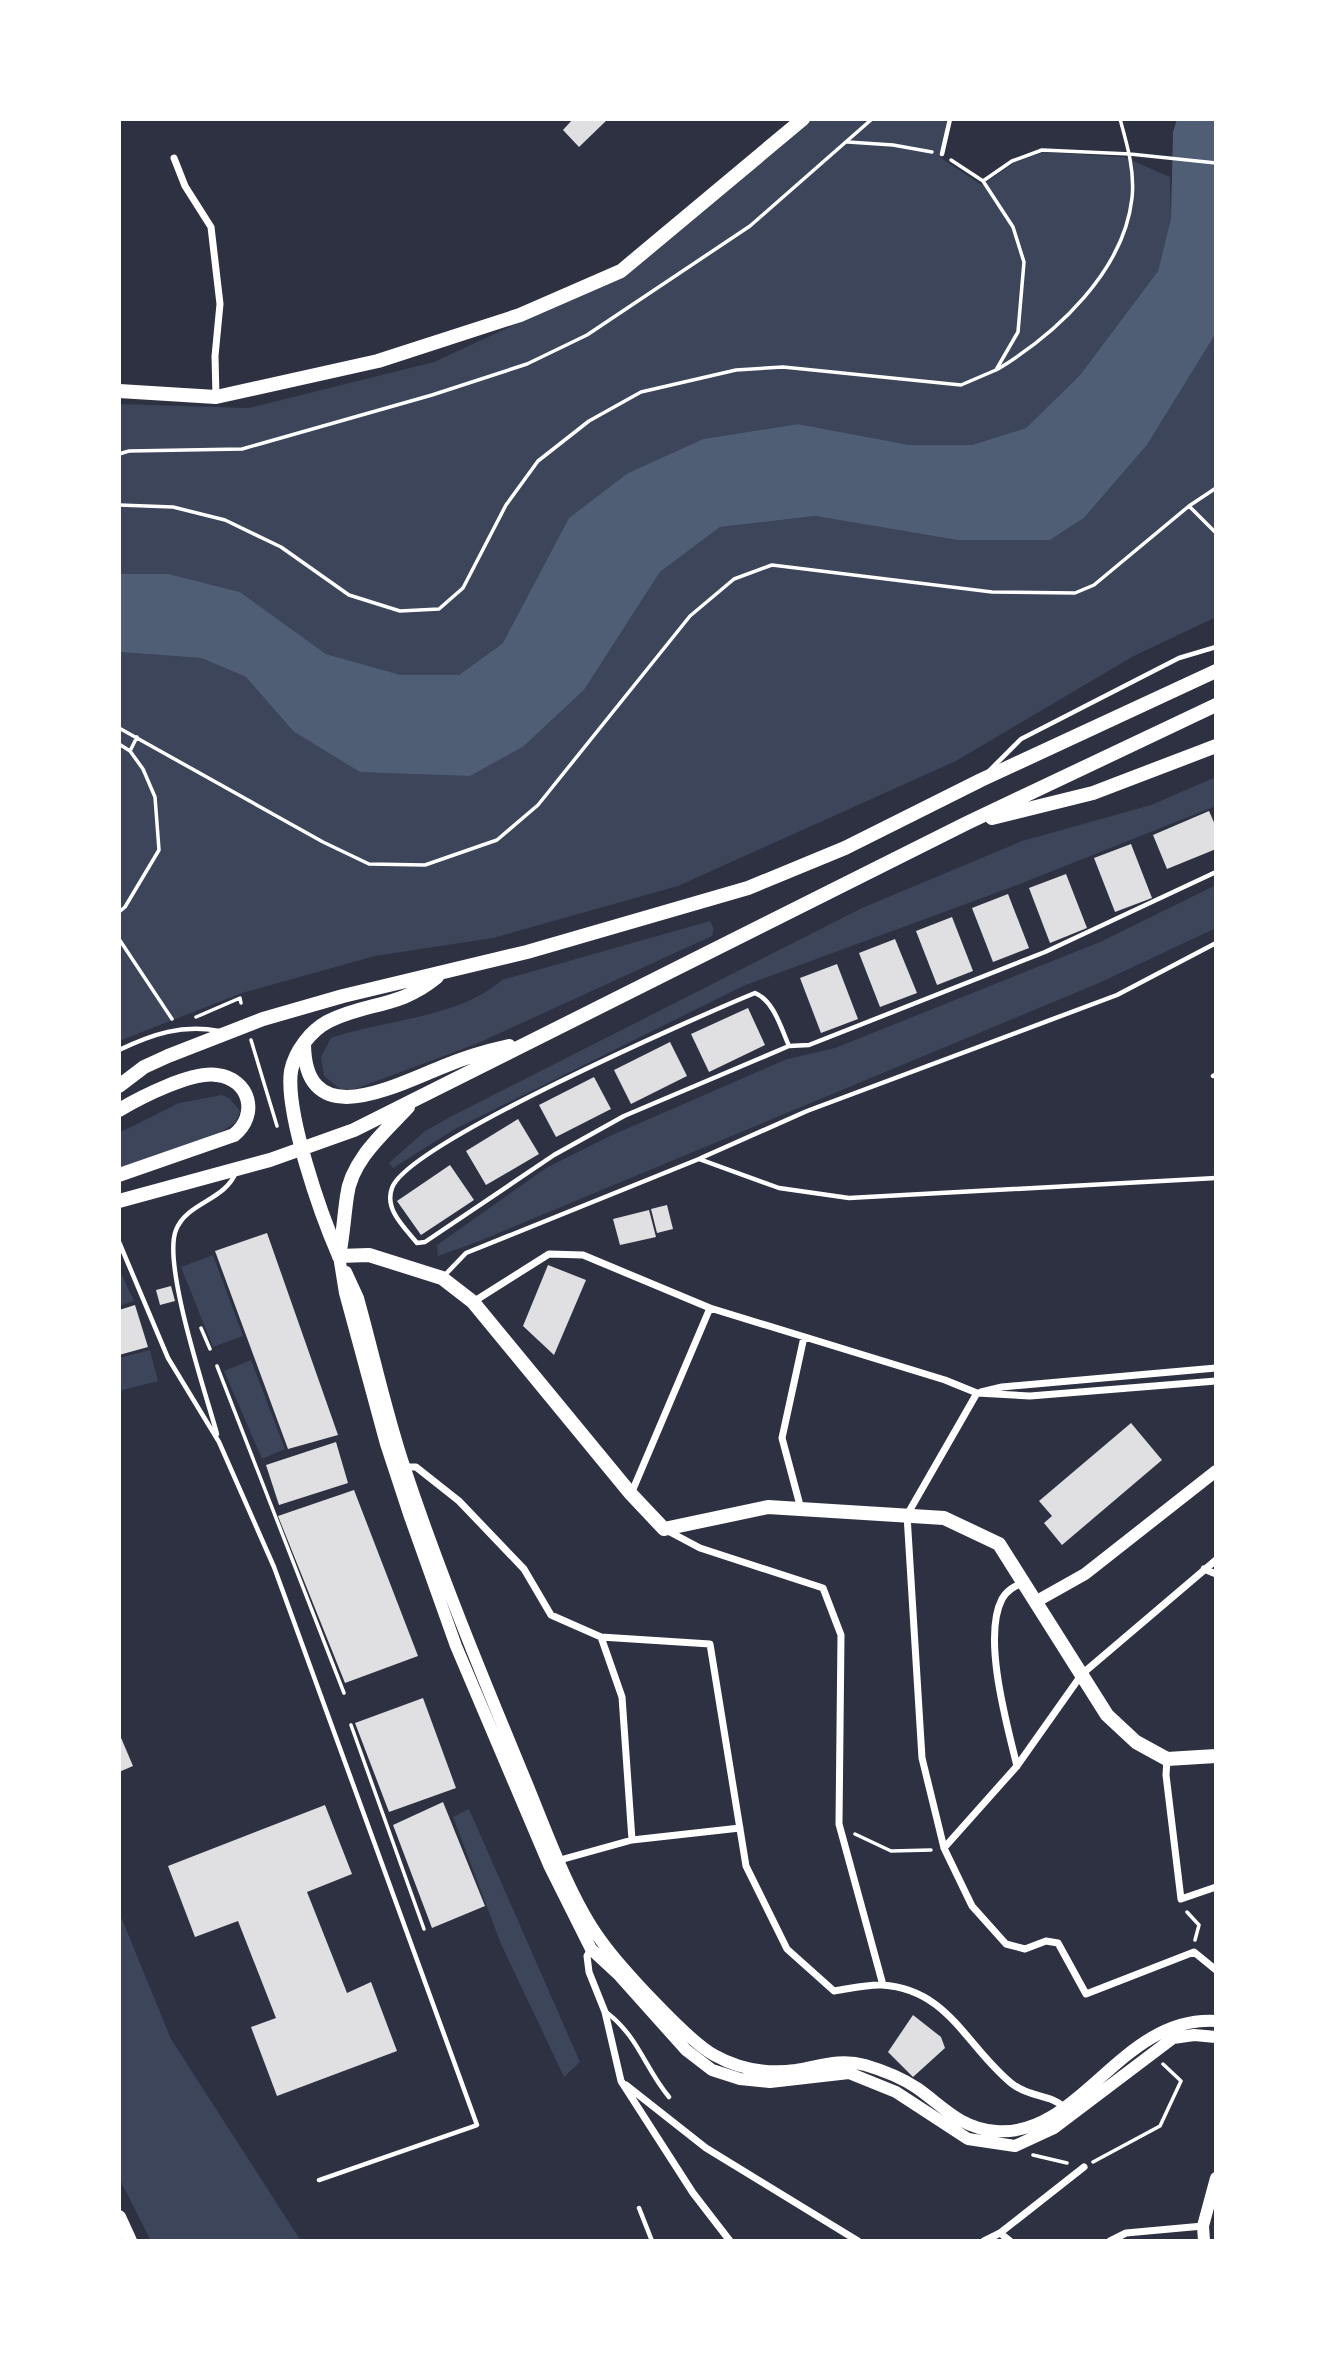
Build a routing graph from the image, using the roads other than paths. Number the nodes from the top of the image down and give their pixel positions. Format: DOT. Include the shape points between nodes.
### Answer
graph roads {
  1 [pos="803,119"];
  2 [pos="950,119"];
  3 [pos="942,154"];
  4 [pos="174,158"];
  5 [pos="119,391"];
  6 [pos="216,397"];
  7 [pos="1216,647"];
  8 [pos="1216,671"];
  9 [pos="1216,705"];
  10 [pos="1216,746"];
  11 [pos="981,780"];
  12 [pos="967,823"];
  13 [pos="1216,872"];
  14 [pos="1216,943"];
  15 [pos="440,974"];
  16 [pos="227,1032"];
  17 [pos="535,1039"];
  18 [pos="304,1043"];
  19 [pos="789,1046"];
  20 [pos="119,1050"];
  21 [pos="119,1086"];
  22 [pos="414,1101"];
  23 [pos="119,1110"];
  24 [pos="304,1148"];
  25 [pos="699,1159"];
  26 [pos="237,1170"];
  27 [pos="119,1175"];
  28 [pos="1216,1178"];
  29 [pos="119,1201"];
  30 [pos="119,1242"];
  31 [pos="339,1256"];
  32 [pos="442,1278"];
  33 [pos="473,1302"];
  34 [pos="710,1308"];
  35 [pos="804,1337"];
  36 [pos="1216,1368"];
  37 [pos="1216,1381"];
  38 [pos="977,1393"];
  39 [pos="219,1442"];
  40 [pos="399,1468"];
  41 [pos="1216,1471"];
  42 [pos="631,1494"];
  43 [pos="801,1510"];
  44 [pos="907,1516"];
  45 [pos="664,1529"];
  46 [pos="1216,1560"];
  47 [pos="1204,1569"];
  48 [pos="1216,1574"];
  49 [pos="1025,1581"];
  50 [pos="1037,1601"];
  51 [pos="601,1637"];
  52 [pos="1082,1674"];
  53 [pos="1216,1756"];
  54 [pos="1167,1759"];
  55 [pos="1017,1766"];
  56 [pos="740,1828"];
  57 [pos="632,1840"];
  58 [pos="944,1848"];
  59 [pos="554,1863"];
  60 [pos="1216,1887"];
  61 [pos="596,1945"];
  62 [pos="1216,1970"];
  63 [pos="883,1985"];
  64 [pos="605,2012"];
  65 [pos="1216,2021"];
  66 [pos="1216,2037"];
  67 [pos="621,2081"];
  68 [pos="668,2097"];
  69 [pos="1064,2107"];
  70 [pos="1084,2167"];
  71 [pos="1216,2178"];
  72 [pos="319,2180"];
  73 [pos="639,2208"];
  74 [pos="119,2217"];
  75 [pos="1203,2226"];
  76 [pos="1000,2233"];
  77 [pos="130,2241"];
  78 [pos="652,2241"];
  79 [pos="730,2241"];
  80 [pos="858,2241"];
  81 [pos="984,2241"];
  82 [pos="1010,2241"];
  83 [pos="1110,2241"];
  84 [pos="1204,2241"];
  1 -- 6 [label="main road" via="621,271 520,315 377,361"];
  2 -- 3 [label="lane"];
  4 -- 6 [label="street" via="211,227 220,304"];
  5 -- 6 [label="main road"];
  7 -- 11 [label="lane" via="1179,658 1021,740"];
  8 -- 11 [label="main road"];
  9 -- 12 [label="main road"];
  10 -- 12 [label="main road" via="1093,793"];
  11 -- 15 [label="main road" via="845,848 748,888"];
  12 -- 17 [label="main road"];
  13 -- 19 [label="lane" via="1045,953 809,1045"];
  14 -- 25 [label="lane" via="1117,995 807,1111"];
  15 -- 16 [label="main road" via="343,996"];
  15 -- 18 [label="main road" via="421,991 330,1020"];
  16 -- 20 [label="lane" via="177,1029"];
  16 -- 21 [label="main road" via="144,1067"];
  17 -- 18 [label="main road" via="465,1058 384,1090 343,1098 321,1090 312,1081"];
  17 -- 22 [label="main road"];
  18 -- 24 [label="main road" via="295,1058 291,1080"];
  19 -- 19 [label="lane" via="624,1116 554,1155 425,1242 417,1243 392,1208 393,1185 440,1147 572,1074 755,993 763,996 775,1014"];
  22 -- 24 [label="main road"];
  22 -- 31 [label="main road" via="353,1173"];
  23 -- 27 [label="main road" via="176,1084 218,1074 239,1085 250,1102 247,1120 234,1135"];
  24 -- 26 [label="main road"];
  24 -- 31 [label="main road" via="313,1188"];
  25 -- 28 [label="lane" via="779,1188 849,1198"];
  25 -- 32 [label="lane" via="466,1253"];
  26 -- 29 [label="main road"];
  26 -- 39 [label="lane" via="232,1184 182,1220 173,1246 182,1303"];
  30 -- 39 [label="lane" via="168,1358"];
  31 -- 32 [label="main road" via="369,1255"];
  31 -- 40 [label="street" via="348,1303"];
  32 -- 33 [label="main road"];
  33 -- 34 [label="street" via="550,1254 583,1255"];
  33 -- 42 [label="main road"];
  34 -- 35 [label="street"];
  34 -- 42 [label="street"];
  35 -- 38 [label="street"];
  35 -- 43 [label="street" via="782,1438"];
  36 -- 38 [label="street"];
  37 -- 38 [label="street" via="1030,1396"];
  38 -- 44 [label="street"];
  39 -- 72 [label="lane" via="274,1567 477,2124"];
  40 -- 51 [label="street" via="416,1467 459,1501 524,1569 551,1615"];
  40 -- 59 [label="street" via="456,1646"];
  41 -- 50 [label="street" via="1084,1573"];
  42 -- 45 [label="main road"];
  43 -- 44 [label="main road"];
  43 -- 45 [label="main road" via="768,1507"];
  44 -- 49 [label="main road" via="944,1518 999,1544"];
  44 -- 58 [label="street" via="922,1758"];
  45 -- 63 [label="street" via="700,1548 823,1588 841,1635 839,1824"];
  46 -- 47 [label="street"];
  47 -- 48 [label="street"];
  47 -- 52 [label="street"];
  49 -- 50 [label="main road"];
  49 -- 55 [label="street" via="1003,1596 996,1614 998,1687"];
  50 -- 52 [label="main road"];
  51 -- 56 [label="street" via="710,1644"];
  51 -- 57 [label="street" via="622,1697"];
  52 -- 54 [label="main road" via="1107,1714 1136,1742"];
  52 -- 55 [label="street"];
  53 -- 54 [label="main road"];
  54 -- 60 [label="street" via="1181,1899"];
  55 -- 58 [label="street"];
  56 -- 57 [label="street"];
  56 -- 63 [label="street" via="746,1866 787,1949 834,1991"];
  57 -- 59 [label="street"];
  58 -- 62 [label="street" via="972,1906 1006,1944 1025,1949 1046,1941 1058,1943 1086,1994 1194,1952"];
  59 -- 61 [label="street"];
  61 -- 64 [label="street" via="587,1956 589,1972"];
  61 -- 66 [label="street" via="686,2050 712,2070 770,2082 849,2073 896,2092 968,2139 1015,2146 1054,2128 1173,2038"];
  61 -- 69 [label="street" via="690,2037 711,2054 739,2067 764,2071 842,2061 863,2064 912,2085 958,2122 995,2131 1039,2125"];
  63 -- 69 [label="street" via="932,1999 992,2067 1024,2093 1058,2101"];
  64 -- 67 [label="street"];
  64 -- 68 [label="lane" via="626,2027"];
  65 -- 69 [label="street" via="1188,2022 1165,2030 1133,2049"];
  67 -- 79 [label="street" via="693,2193"];
  67 -- 80 [label="street" via="706,2148"];
  70 -- 76 [label="street"];
  71 -- 75 [label="street"];
  73 -- 78 [label="lane"];
  74 -- 77 [label="main road"];
  75 -- 83 [label="street" via="1126,2233"];
  75 -- 84 [label="street"];
  76 -- 81 [label="street"];
  76 -- 82 [label="street"];
}
